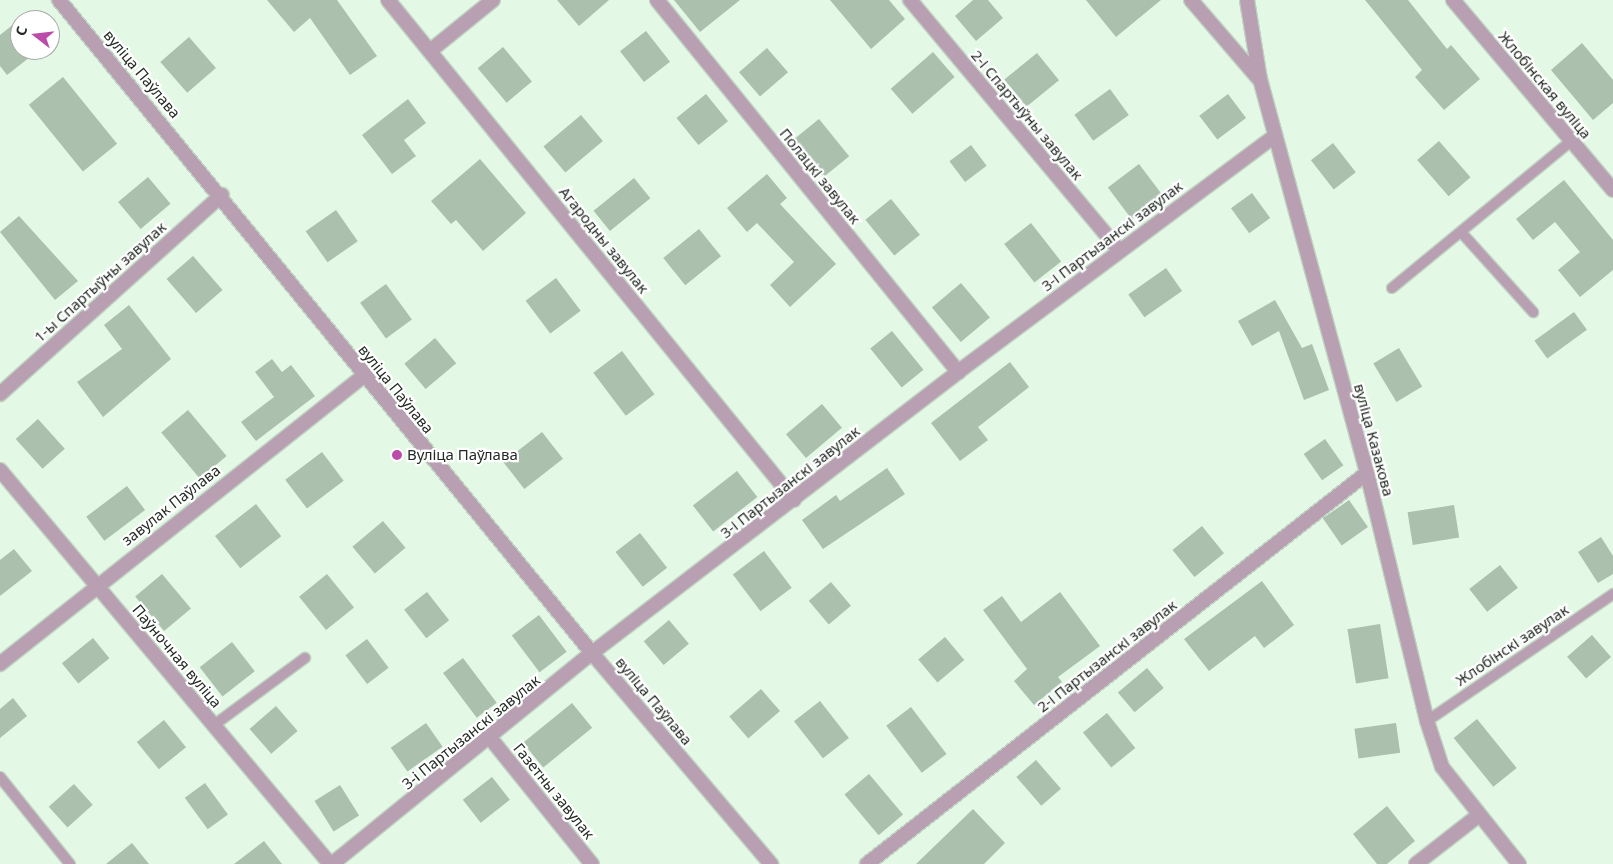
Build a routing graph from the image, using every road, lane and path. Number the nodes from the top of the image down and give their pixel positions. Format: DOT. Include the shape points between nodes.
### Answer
graph roads {
  1 [pos="58,0"];
  2 [pos="388,0"];
  3 [pos="492,0"];
  4 [pos="657,0"];
  5 [pos="910,0"];
  6 [pos="1191,0"];
  7 [pos="1247,0"];
  8 [pos="1453,0"];
  9 [pos="430,51"];
  10 [pos="1260,80"];
  11 [pos="1275,136"];
  12 [pos="1570,142"];
  13 [pos="1613,190"];
  14 [pos="222,195"];
  15 [pos="1461,232"];
  16 [pos="1120,251"];
  17 [pos="1392,288"];
  18 [pos="1532,312"];
  19 [pos="958,372"];
  20 [pos="364,376"];
  21 [pos="0,394"];
  22 [pos="0,470"];
  23 [pos="1367,473"];
  24 [pos="794,500"];
  25 [pos="96,584"];
  26 [pos="1613,594"];
  27 [pos="592,654"];
  28 [pos="305,658"];
  29 [pos="0,664"];
  30 [pos="1427,721"];
  31 [pos="214,725"];
  32 [pos="491,739"];
  33 [pos="0,777"];
  34 [pos="1479,815"];
  35 [pos="70,864"];
  36 [pos="331,864"];
  37 [pos="592,864"];
  38 [pos="771,864"];
  39 [pos="867,864"];
  40 [pos="1416,864"];
  41 [pos="1519,864"];
  1 -- 14 [label="street, вуліца Паўлава"];
  2 -- 9 [label="street, Агародны завулак"];
  3 -- 9 [label="street"];
  4 -- 19 [label="street, Полацкі завулак"];
  5 -- 16 [label="street, 2-і Спартыўны завулак"];
  6 -- 10 [label="street"];
  7 -- 10 [label="street, вуліца Казакова"];
  8 -- 12 [label="street, Жлобінская вуліца"];
  9 -- 24 [label="street, Агародны завулак"];
  10 -- 11 [label="street, вуліца Казакова"];
  11 -- 16 [label="street, 3-і Партызанскі завулак"];
  11 -- 23 [label="street, вуліца Казакова"];
  12 -- 13 [label="street, Жлобінская вуліца"];
  12 -- 15 [label="lane"];
  14 -- 20 [label="street, вуліца Паўлава"];
  14 -- 21 [label="street, 1-ы Спартыўны завулак"];
  15 -- 17 [label="lane"];
  15 -- 18 [label="lane"];
  16 -- 19 [label="street, 3-і Партызанскі завулак"];
  19 -- 24 [label="street, 3-і Партызанскі завулак"];
  20 -- 25 [label="street, завулак Паўлава"];
  20 -- 27 [label="street, вуліца Паўлава"];
  22 -- 25 [label="street, Паўночная вуліца"];
  23 -- 30 [label="street, вуліца Казакова"];
  23 -- 39 [label="street, 2-і Партызанскі завулак"];
  24 -- 27 [label="street, 3-і Партызанскі завулак"];
  25 -- 29 [label="street, завулак Паўлава"];
  25 -- 31 [label="street, Паўночная вуліца"];
  26 -- 30 [label="lane, Жлобінскі завулак"];
  27 -- 32 [label="street, 3-і Партызанскі завулак"];
  27 -- 38 [label="street, вуліца Паўлава"];
  28 -- 31 [label="lane"];
  30 -- 34 [label="street, вуліца Казакова" via="1442,767"];
  31 -- 36 [label="street, Паўночная вуліца"];
  32 -- 36 [label="street, 3-і Партызанскі завулак"];
  32 -- 37 [label="street, Газетны завулак"];
  33 -- 35 [label="lane"];
  34 -- 40 [label="street"];
  34 -- 41 [label="street, вуліца Казакова"];
}
